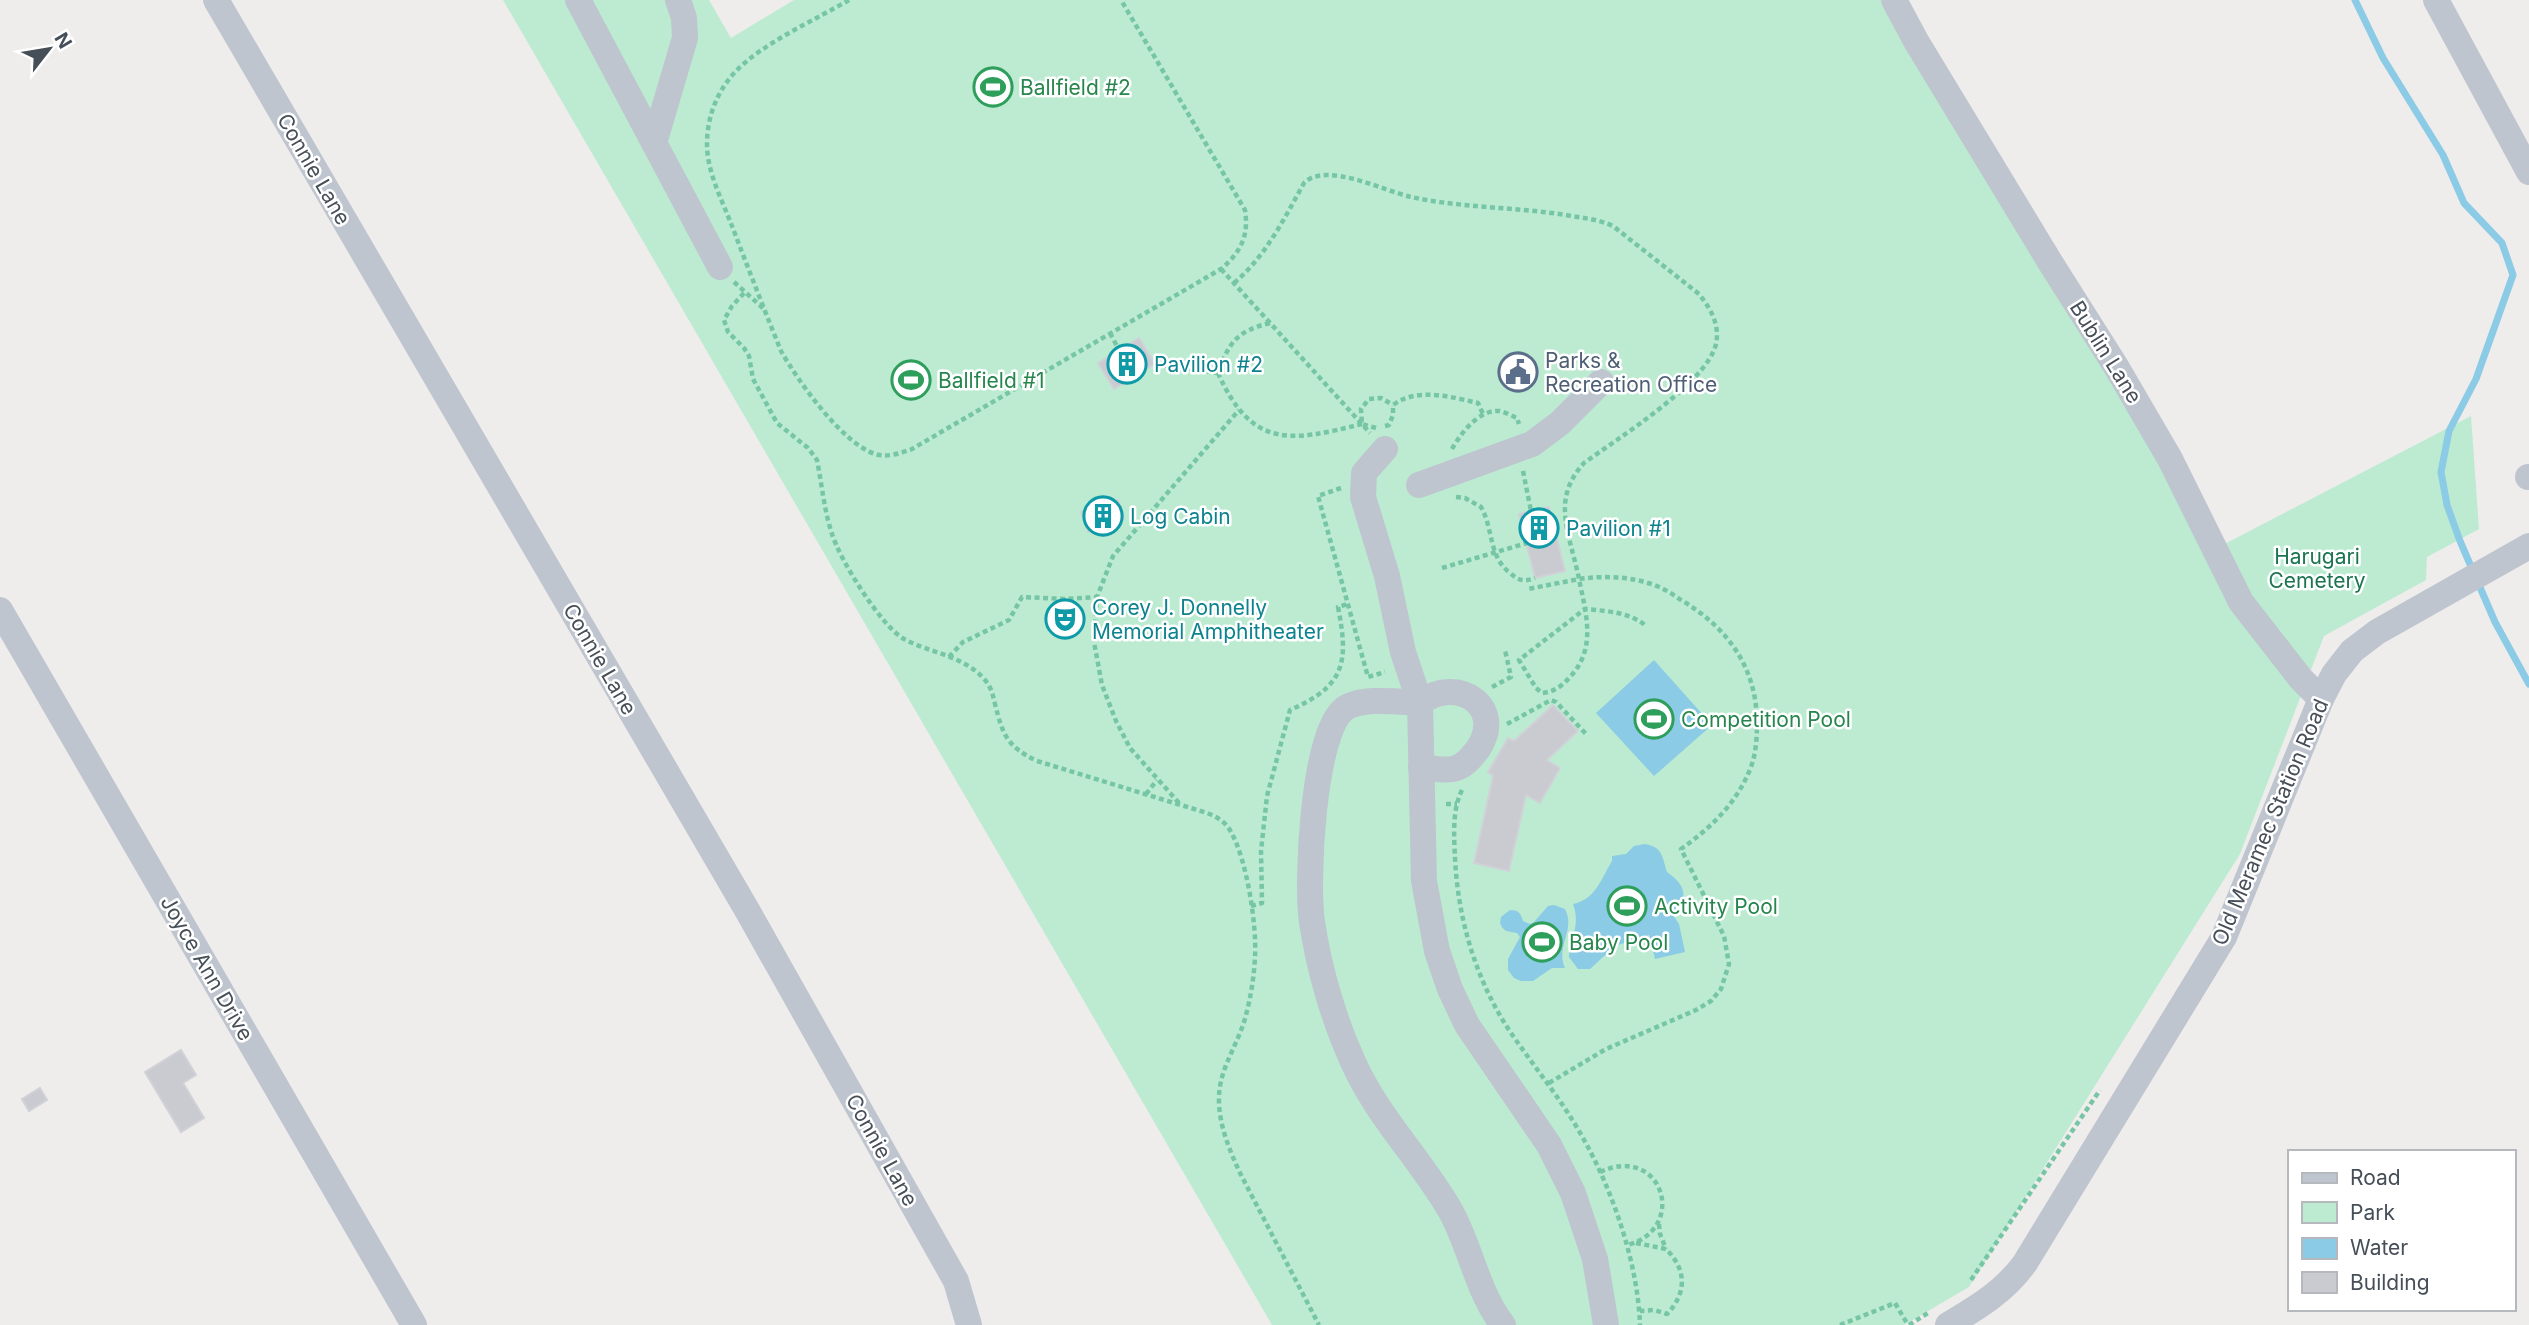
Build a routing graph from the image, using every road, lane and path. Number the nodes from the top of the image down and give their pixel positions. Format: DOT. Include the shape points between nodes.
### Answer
graph roads {
  1 [pos="216,0"];
  2 [pos="578,0"];
  3 [pos="678,0"];
  4 [pos="849,0"];
  5 [pos="1121,0"];
  6 [pos="1894,0"];
  7 [pos="2436,0"];
  8 [pos="654,143"];
  9 [pos="2529,172"];
  10 [pos="720,267"];
  11 [pos="1220,269"];
  12 [pos="1234,283"];
  13 [pos="744,293"];
  14 [pos="765,310"];
  15 [pos="1270,323"];
  16 [pos="1110,333"];
  17 [pos="1119,351"];
  18 [pos="1155,364"];
  19 [pos="1218,373"];
  20 [pos="1601,382"];
  21 [pos="1393,405"];
  22 [pos="1239,410"];
  23 [pos="1483,414"];
  24 [pos="1362,424"];
  25 [pos="1385,449"];
  26 [pos="1352,484"];
  27 [pos="1419,485"];
  28 [pos="1447,500"];
  29 [pos="1527,543"];
  30 [pos="2529,546"];
  31 [pos="1494,552"];
  32 [pos="1442,568"];
  33 [pos="1535,578"];
  34 [pos="1579,579"];
  35 [pos="1528,589"];
  36 [pos="1097,597"];
  37 [pos="1348,604"];
  38 [pos="1585,609"];
  39 [pos="0,610"];
  40 [pos="1646,626"];
  41 [pos="1505,650"];
  42 [pos="949,657"];
  43 [pos="1391,671"];
  44 [pos="1491,694"];
  45 [pos="2321,699"];
  46 [pos="1420,703"];
  47 [pos="1503,713"];
  48 [pos="1506,726"];
  49 [pos="1505,733"];
  50 [pos="1587,735"];
  51 [pos="1421,767"];
  52 [pos="1157,779"];
  53 [pos="1146,794"];
  54 [pos="1457,804"];
  55 [pos="1180,805"];
  56 [pos="1251,906"];
  57 [pos="1549,1083"];
  58 [pos="2104,1085"];
  59 [pos="1600,1172"];
  60 [pos="1659,1220"];
  61 [pos="1635,1243"];
  62 [pos="1627,1245"];
  63 [pos="1666,1249"];
  64 [pos="1965,1289"];
  65 [pos="1640,1311"];
  66 [pos="1940,1318"];
  67 [pos="414,1325"];
  68 [pos="969,1325"];
  69 [pos="1318,1325"];
  70 [pos="1503,1325"];
  71 [pos="1606,1325"];
  72 [pos="1640,1325"];
  73 [pos="1840,1325"];
  74 [pos="1909,1325"];
  1 -- 68 [label="street, Connie Lane" via="747,910 956,1281"];
  2 -- 8 [label="street"];
  3 -- 8 [label="street" via="685,38"];
  4 -- 14 [label="path" via="746,62 724,85 711,114 709,162"];
  5 -- 11 [label="path" via="1245,210 1246,237"];
  6 -- 45 [label="street, Bublin Lane" via="2118,368 2170,459 2241,603"];
  7 -- 9 [label="street"];
  8 -- 10 [label="street"];
  10 -- 13 [label="path"];
  11 -- 12 [label="path"];
  11 -- 16 [label="path"];
  12 -- 15 [label="path"];
  12 -- 34 [label="path" via="1275,236 1304,183 1310,177 1328,174 1415,197 1599,220 1690,287 1714,317 1714,352 1667,402 1584,463 1569,482 1564,506"];
  13 -- 14 [label="path"];
  13 -- 42 [label="path" via="724,320 749,356 753,379 777,423 817,460 840,554 895,633"];
  14 -- 16 [label="path" via="781,351 809,394 854,441 876,454 888,455 912,449"];
  15 -- 19 [label="path" via="1250,327 1237,337"];
  15 -- 24 [label="path"];
  16 -- 17 [label="path"];
  18 -- 19 [label="path"];
  19 -- 22 [label="path"];
  20 -- 27 [label="street" via="1532,444"];
  21 -- 23 [label="path" via="1422,395 1478,403"];
  21 -- 24 [label="path" via="1389,425"];
  21 -- 24 [label="path" via="1381,398 1369,399 1361,409"];
  22 -- 24 [label="path" via="1268,433 1297,436"];
  22 -- 36 [label="path" via="1113,556"];
  24 -- 25 [label="path"];
  25 -- 46 [label="street" via="1364,473 1363,497"];
  26 -- 37 [label="path" via="1318,496"];
  28 -- 31 [label="path" via="1465,498 1481,508"];
  29 -- 31 [label="path"];
  30 -- 45 [label="street, Old Meramec Station Road" via="2376,632 2352,651"];
  31 -- 32 [label="path"];
  31 -- 33 [label="path" via="1518,580"];
  34 -- 35 [label="path"];
  34 -- 38 [label="path"];
  34 -- 57 [label="path" via="1619,577 1649,583 1707,618 1731,641 1753,685 1757,730 1749,773 1731,805 1681,849 1724,936 1729,964 1721,989 1696,1010 1606,1049"];
  36 -- 42 [label="path" via="1022,597 1009,620 963,642"];
  36 -- 52 [label="path" via="1094,642 1102,685 1130,748"];
  37 -- 43 [label="path" via="1368,677"];
  37 -- 56 [label="path" via="1338,607 1340,672 1327,688 1290,709 1267,796 1262,903"];
  38 -- 38 [label="path" via="1588,637 1580,666 1561,687 1542,693 1519,660"];
  38 -- 40 [label="path" via="1619,614"];
  39 -- 67 [label="street, Joyce Ann Drive"];
  41 -- 44 [label="path" via="1511,677 1492,687"];
  42 -- 53 [label="path" via="987,682 1003,734 1022,753"];
  45 -- 66 [label="street, Old Meramec Station Road" via="2224,937 2025,1263 1993,1298"];
  46 -- 51 [label="street"];
  46 -- 51 [label="street" via="1443,691 1469,695 1479,704 1487,725 1484,740 1462,766"];
  46 -- 70 [label="street" via="1355,703 1334,721 1316,798 1312,921 1324,978 1354,1064 1368,1092 1449,1210 1485,1297"];
  47 -- 48 [label="path"];
  48 -- 49 [label="path"];
  48 -- 50 [label="path" via="1551,700"];
  51 -- 71 [label="street" via="1424,881 1437,951 1467,1025 1549,1145 1573,1193 1595,1259"];
  52 -- 53 [label="path"];
  52 -- 55 [label="path"];
  53 -- 55 [label="path"];
  54 -- 57 [label="path" via="1456,878 1471,949 1498,1013"];
  55 -- 56 [label="path" via="1213,816 1231,831"];
  56 -- 69 [label="path" via="1252,989 1219,1086 1219,1113 1231,1153"];
  57 -- 59 [label="path"];
  58 -- 64 [label="path"];
  59 -- 60 [label="path" via="1618,1164 1647,1172 1662,1194"];
  59 -- 62 [label="path"];
  60 -- 61 [label="path"];
  60 -- 63 [label="path"];
  61 -- 62 [label="path"];
  61 -- 63 [label="path"];
  62 -- 65 [label="path"];
  63 -- 65 [label="path" via="1682,1271 1680,1296 1667,1314"];
  65 -- 72 [label="path"];
  66 -- 74 [label="path"];
  73 -- 74 [label="path" via="1895,1303"];
}
